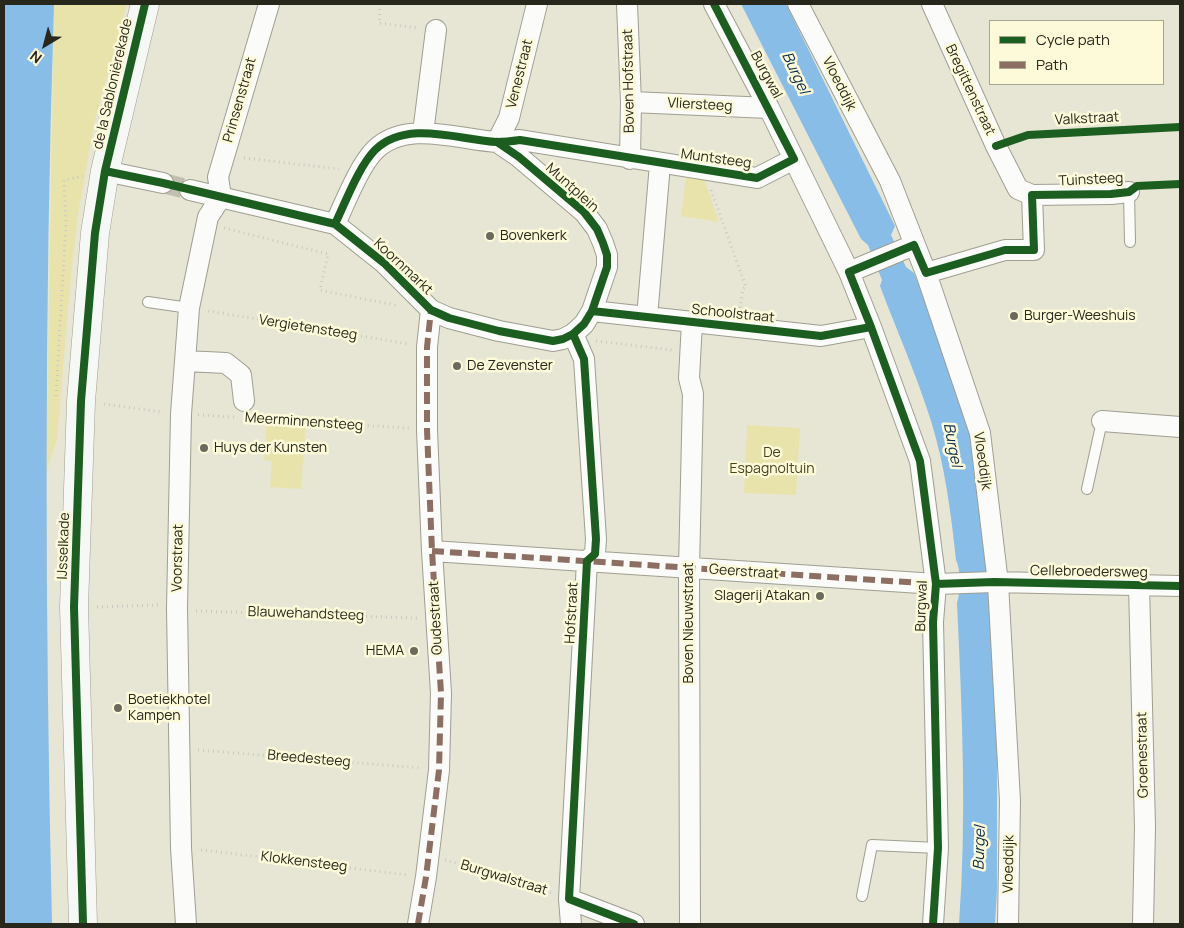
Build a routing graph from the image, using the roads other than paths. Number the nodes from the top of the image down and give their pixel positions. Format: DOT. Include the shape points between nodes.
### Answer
graph roads {
  1 [pos="145,4"];
  2 [pos="269,4"];
  3 [pos="537,4"];
  4 [pos="627,4"];
  5 [pos="714,4"];
  6 [pos="798,4"];
  7 [pos="932,4"];
  8 [pos="436,30"];
  9 [pos="631,102"];
  10 [pos="769,108"];
  11 [pos="423,133"];
  12 [pos="497,142"];
  13 [pos="630,159"];
  14 [pos="794,159"];
  15 [pos="660,164"];
  16 [pos="105,171"];
  17 [pos="163,183"];
  18 [pos="190,190"];
  19 [pos="1129,192"];
  20 [pos="1032,195"];
  21 [pos="221,197"];
  22 [pos="335,224"];
  23 [pos="1130,242"];
  24 [pos="909,248"];
  25 [pos="856,269"];
  26 [pos="926,273"];
  27 [pos="148,302"];
  28 [pos="189,308"];
  29 [pos="431,310"];
  30 [pos="592,311"];
  31 [pos="647,317"];
  32 [pos="692,322"];
  33 [pos="872,327"];
  34 [pos="573,334"];
  35 [pos="185,362"];
  36 [pos="245,412"];
  37 [pos="1102,421"];
  38 [pos="1180,427"];
  39 [pos="1087,489"];
  40 [pos="432,551"];
  41 [pos="587,561"];
  42 [pos="689,568"];
  43 [pos="996,582"];
  44 [pos="943,584"];
  45 [pos="1139,585"];
  46 [pos="1180,586"];
  47 [pos="938,848"];
  48 [pos="862,896"];
  49 [pos="569,899"];
  50 [pos="83,924"];
  51 [pos="186,924"];
  52 [pos="418,924"];
  53 [pos="571,924"];
  54 [pos="634,924"];
  55 [pos="690,924"];
  56 [pos="933,924"];
  57 [pos="1008,924"];
  58 [pos="1143,924"];
  1 -- 16 [label="street, de la Sablonièrekade"];
  2 -- 21 [label="street, Prinsenstraat" via="218,177"];
  3 -- 12 [label="street, Venestraat" via="509,118"];
  4 -- 9 [label="street, Boven Hofstraat"];
  5 -- 10 [label="street, Burgwal"];
  6 -- 24 [label="street, Vloeddijk" via="890,181"];
  7 -- 20 [label="street, Bregittenstraat" via="1018,189"];
  8 -- 11 [label="street"];
  9 -- 10 [label="street, Vliersteeg"];
  9 -- 13 [label="street, Boven Hofstraat"];
  10 -- 14 [label="street, Burgwal"];
  11 -- 12 [label="street"];
  11 -- 22 [label="street" via="398,137 374,151"];
  12 -- 13 [label="street, Muntplein" via="520,140"];
  12 -- 30 [label="street, Muntplein" via="584,212 597,229 607,255 607,266"];
  13 -- 15 [label="street, Muntplein"];
  14 -- 15 [label="street, Muntsteeg" via="757,178"];
  14 -- 25 [label="street, Burgwal"];
  15 -- 31 [label="street"];
  16 -- 17 [label="street"];
  16 -- 50 [label="street, IJsselkade" via="95,233 81,401 74,607"];
  18 -- 21 [label="street, Koornmarkt"];
  19 -- 20 [label="street, Tuinsteeg"];
  19 -- 23 [label="lane"];
  20 -- 26 [label="street" via="1034,250 1005,250"];
  21 -- 22 [label="street, Koornmarkt"];
  21 -- 28 [label="street, Voorstraat" via="208,217"];
  22 -- 29 [label="street, Koornmarkt" via="384,263"];
  24 -- 25 [label="street"];
  24 -- 26 [label="street, Vloeddijk"];
  25 -- 33 [label="street, Burgwal"];
  26 -- 43 [label="street, Vloeddijk" via="980,433"];
  27 -- 28 [label="lane"];
  28 -- 35 [label="street, Voorstraat"];
  29 -- 34 [label="street" via="468,324 553,342"];
  29 -- 40 [label="street, Oudestraat" via="427,347"];
  30 -- 31 [label="street, Schoolstraat"];
  30 -- 34 [label="street, Muntplein"];
  31 -- 32 [label="street, Schoolstraat"];
  32 -- 33 [label="street, Schoolstraat" via="821,336"];
  32 -- 42 [label="street, Boven Nieuwstraat"];
  33 -- 44 [label="street, Burgwal" via="920,461"];
  34 -- 41 [label="street, Hofstraat" via="584,359 596,513 595,554"];
  35 -- 36 [label="street" via="226,363 240,375"];
  35 -- 51 [label="street, Voorstraat" via="177,608 181,848"];
  37 -- 38 [label="street"];
  37 -- 39 [label="lane"];
  40 -- 41 [label="street, Geerstraat"];
  40 -- 52 [label="street, Oudestraat" via="441,693 439,770"];
  41 -- 42 [label="street, Geerstraat"];
  41 -- 49 [label="street, Hofstraat"];
  42 -- 44 [label="street, Geerstraat"];
  42 -- 55 [label="street, Boven Nieuwstraat"];
  43 -- 44 [label="street, Geerstraat"];
  43 -- 45 [label="street, Cellebroedersweg"];
  43 -- 57 [label="street, Vloeddijk" via="1010,801"];
  44 -- 47 [label="street, Burgwal" via="932,622"];
  45 -- 46 [label="street, Cellebroedersweg"];
  45 -- 58 [label="street, Groenestraat" via="1145,826"];
  47 -- 48 [label="lane" via="872,846"];
  47 -- 56 [label="street, Burgwal"];
  49 -- 53 [label="street, Hofstraat"];
  49 -- 54 [label="street"];
}
